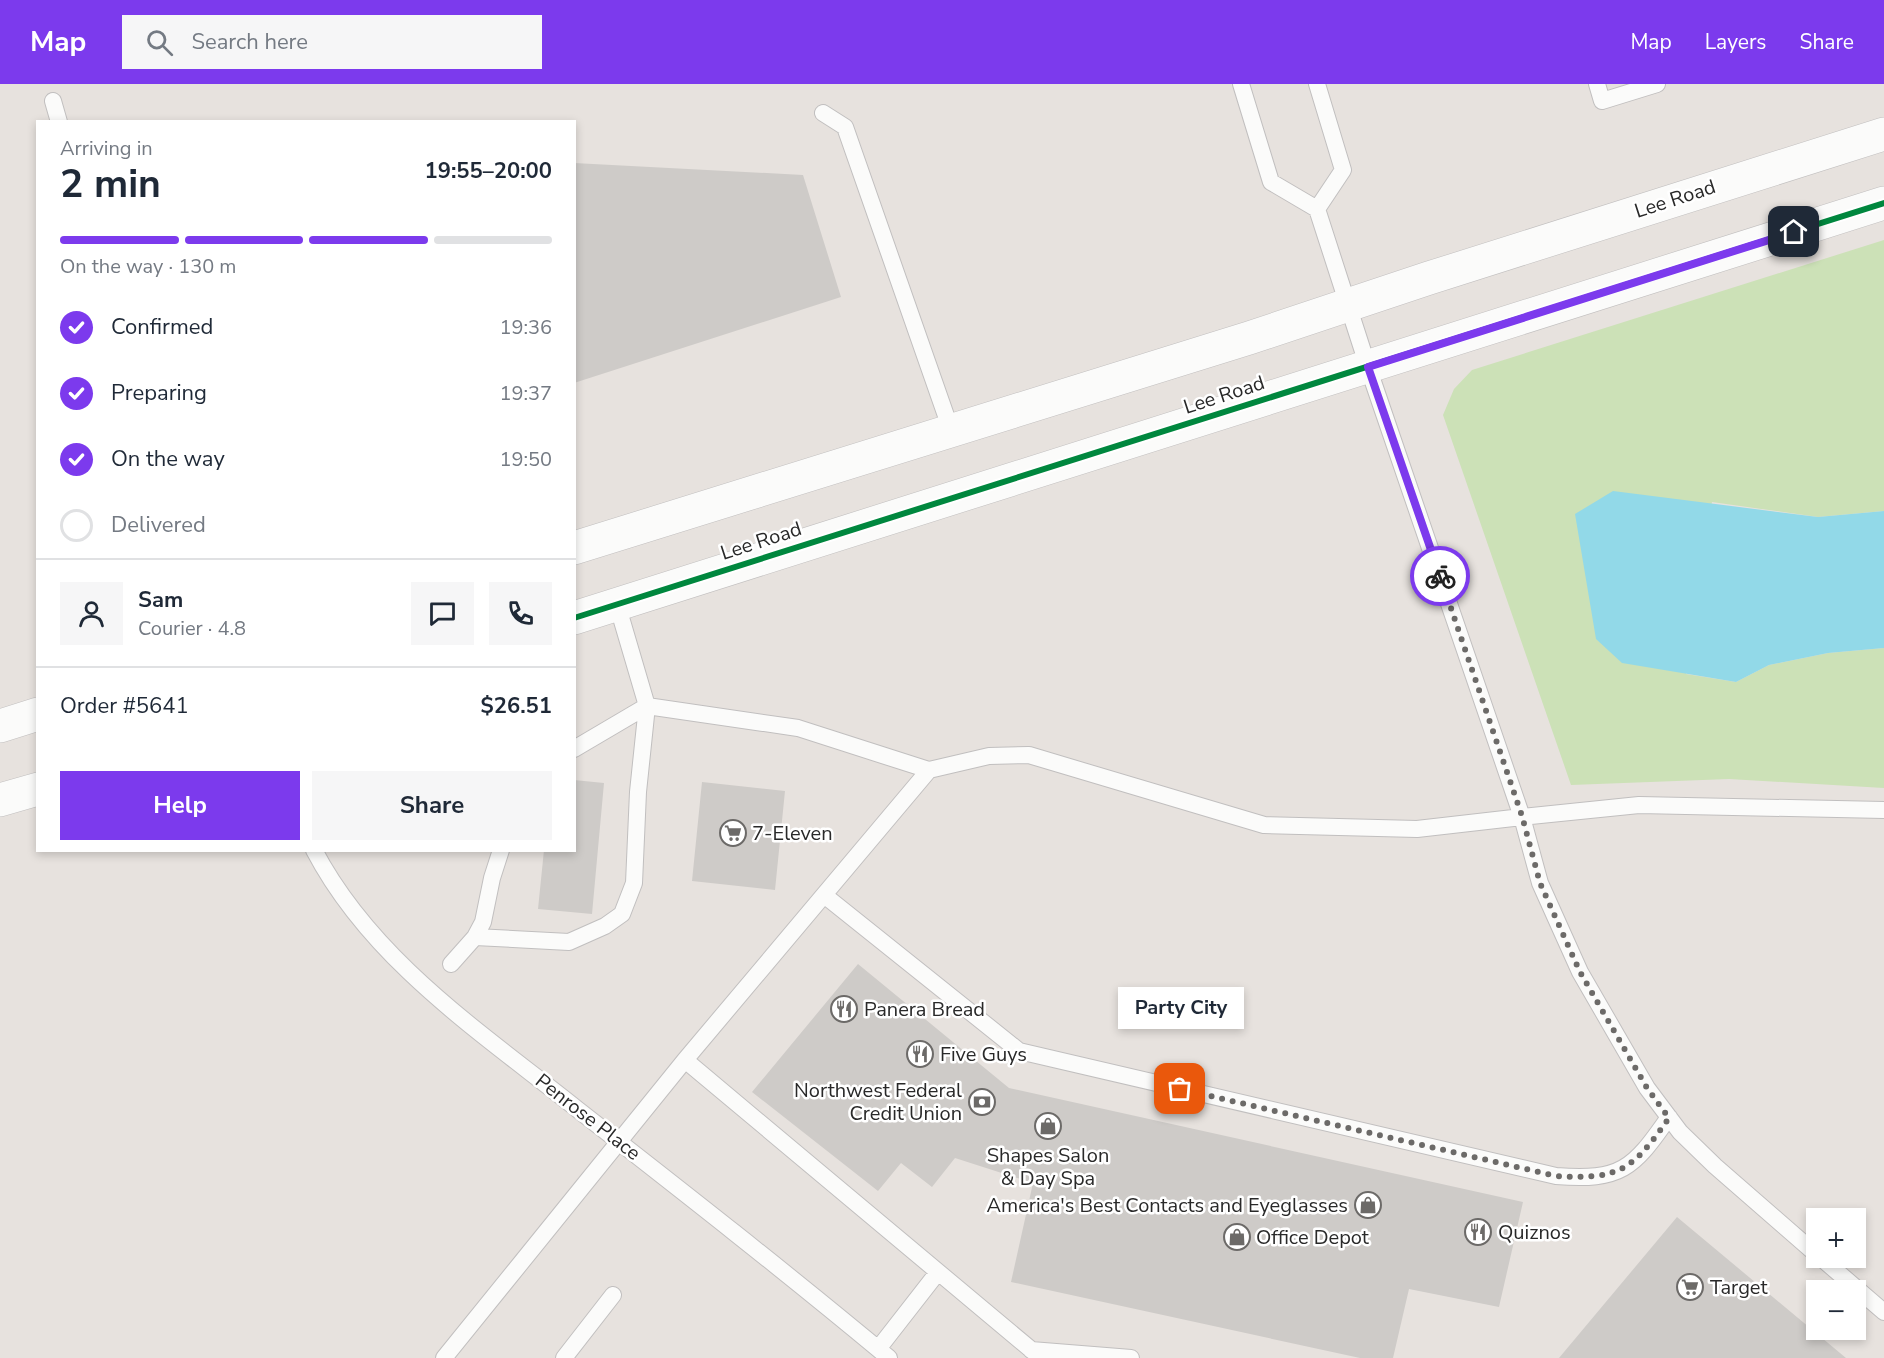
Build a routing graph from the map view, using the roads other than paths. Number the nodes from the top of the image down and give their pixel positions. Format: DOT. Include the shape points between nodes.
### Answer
graph roads {
  1 [pos="1241,84"];
  2 [pos="1317,84"];
  3 [pos="1597,84"];
  4 [pos="1656,84"];
  5 [pos="53,101"];
  6 [pos="823,112"];
  7 [pos="58,120"];
  8 [pos="1884,134"];
  9 [pos="1884,202"];
  10 [pos="1317,209"];
  11 [pos="1349,304"];
  12 [pos="1368,367"];
  13 [pos="951,430"];
  14 [pos="576,547"];
  15 [pos="617,604"];
  16 [pos="576,617"];
  17 [pos="647,706"];
  18 [pos="36,715"];
  19 [pos="0,726"];
  20 [pos="576,748"];
  21 [pos="929,770"];
  22 [pos="36,790"];
  23 [pos="0,800"];
  24 [pos="1884,810"];
  25 [pos="1522,816"];
  26 [pos="315,852"];
  27 [pos="500,852"];
  28 [pos="824,895"];
  29 [pos="475,937"];
  30 [pos="451,964"];
  31 [pos="685,1060"];
  32 [pos="1669,1118"];
  33 [pos="620,1142"];
  34 [pos="1806,1245"];
  35 [pos="1833,1268"];
  36 [pos="938,1272"];
  37 [pos="613,1295"];
  38 [pos="1884,1312"];
  39 [pos="884,1354"];
  40 [pos="1036,1354"];
  41 [pos="444,1358"];
  42 [pos="564,1358"];
  43 [pos="1131,1358"];
  1 -- 10 [label="lane" via="1271,182"];
  2 -- 10 [label="lane" via="1343,170"];
  3 -- 4 [label="lane" via="1602,101"];
  5 -- 7 [label="lane"];
  6 -- 13 [label="lane" via="845,127"];
  8 -- 11 [label="street, Lee Road"];
  9 -- 12 [label="street, Lee Road"];
  10 -- 11 [label="lane"];
  11 -- 12 [label="lane"];
  11 -- 13 [label="street, Lee Road"];
  12 -- 15 [label="street, Lee Road"];
  12 -- 25 [label="lane"];
  13 -- 14 [label="street, Lee Road"];
  15 -- 16 [label="street, Lee Road"];
  15 -- 17 [label="lane"];
  17 -- 20 [label="lane"];
  17 -- 21 [label="lane" via="798,729"];
  17 -- 29 [label="lane" via="634,883 622,914 605,927 569,942"];
  18 -- 19 [label="street"];
  21 -- 25 [label="lane" via="989,756 1029,755 1264,825 1417,829"];
  21 -- 28 [label="lane"];
  22 -- 23 [label="street"];
  24 -- 25 [label="lane" via="1639,805"];
  25 -- 32 [label="lane" via="1540,883 1580,972 1647,1088"];
  26 -- 33 [label="lane, Penrose Place" via="349,908 384,948 489,1039"];
  27 -- 29 [label="lane" via="483,922"];
  28 -- 31 [label="lane"];
  28 -- 32 [label="lane" via="1019,1051 1556,1176 1584,1178 1610,1174 1637,1160"];
  29 -- 30 [label="lane"];
  31 -- 33 [label="lane"];
  31 -- 36 [label="lane"];
  32 -- 34 [label="lane" via="1715,1166"];
  33 -- 39 [label="lane, Penrose Place"];
  33 -- 41 [label="lane"];
  35 -- 38 [label="lane"];
  36 -- 39 [label="lane"];
  36 -- 40 [label="lane"];
  37 -- 42 [label="lane"];
  40 -- 43 [label="lane"];
}
